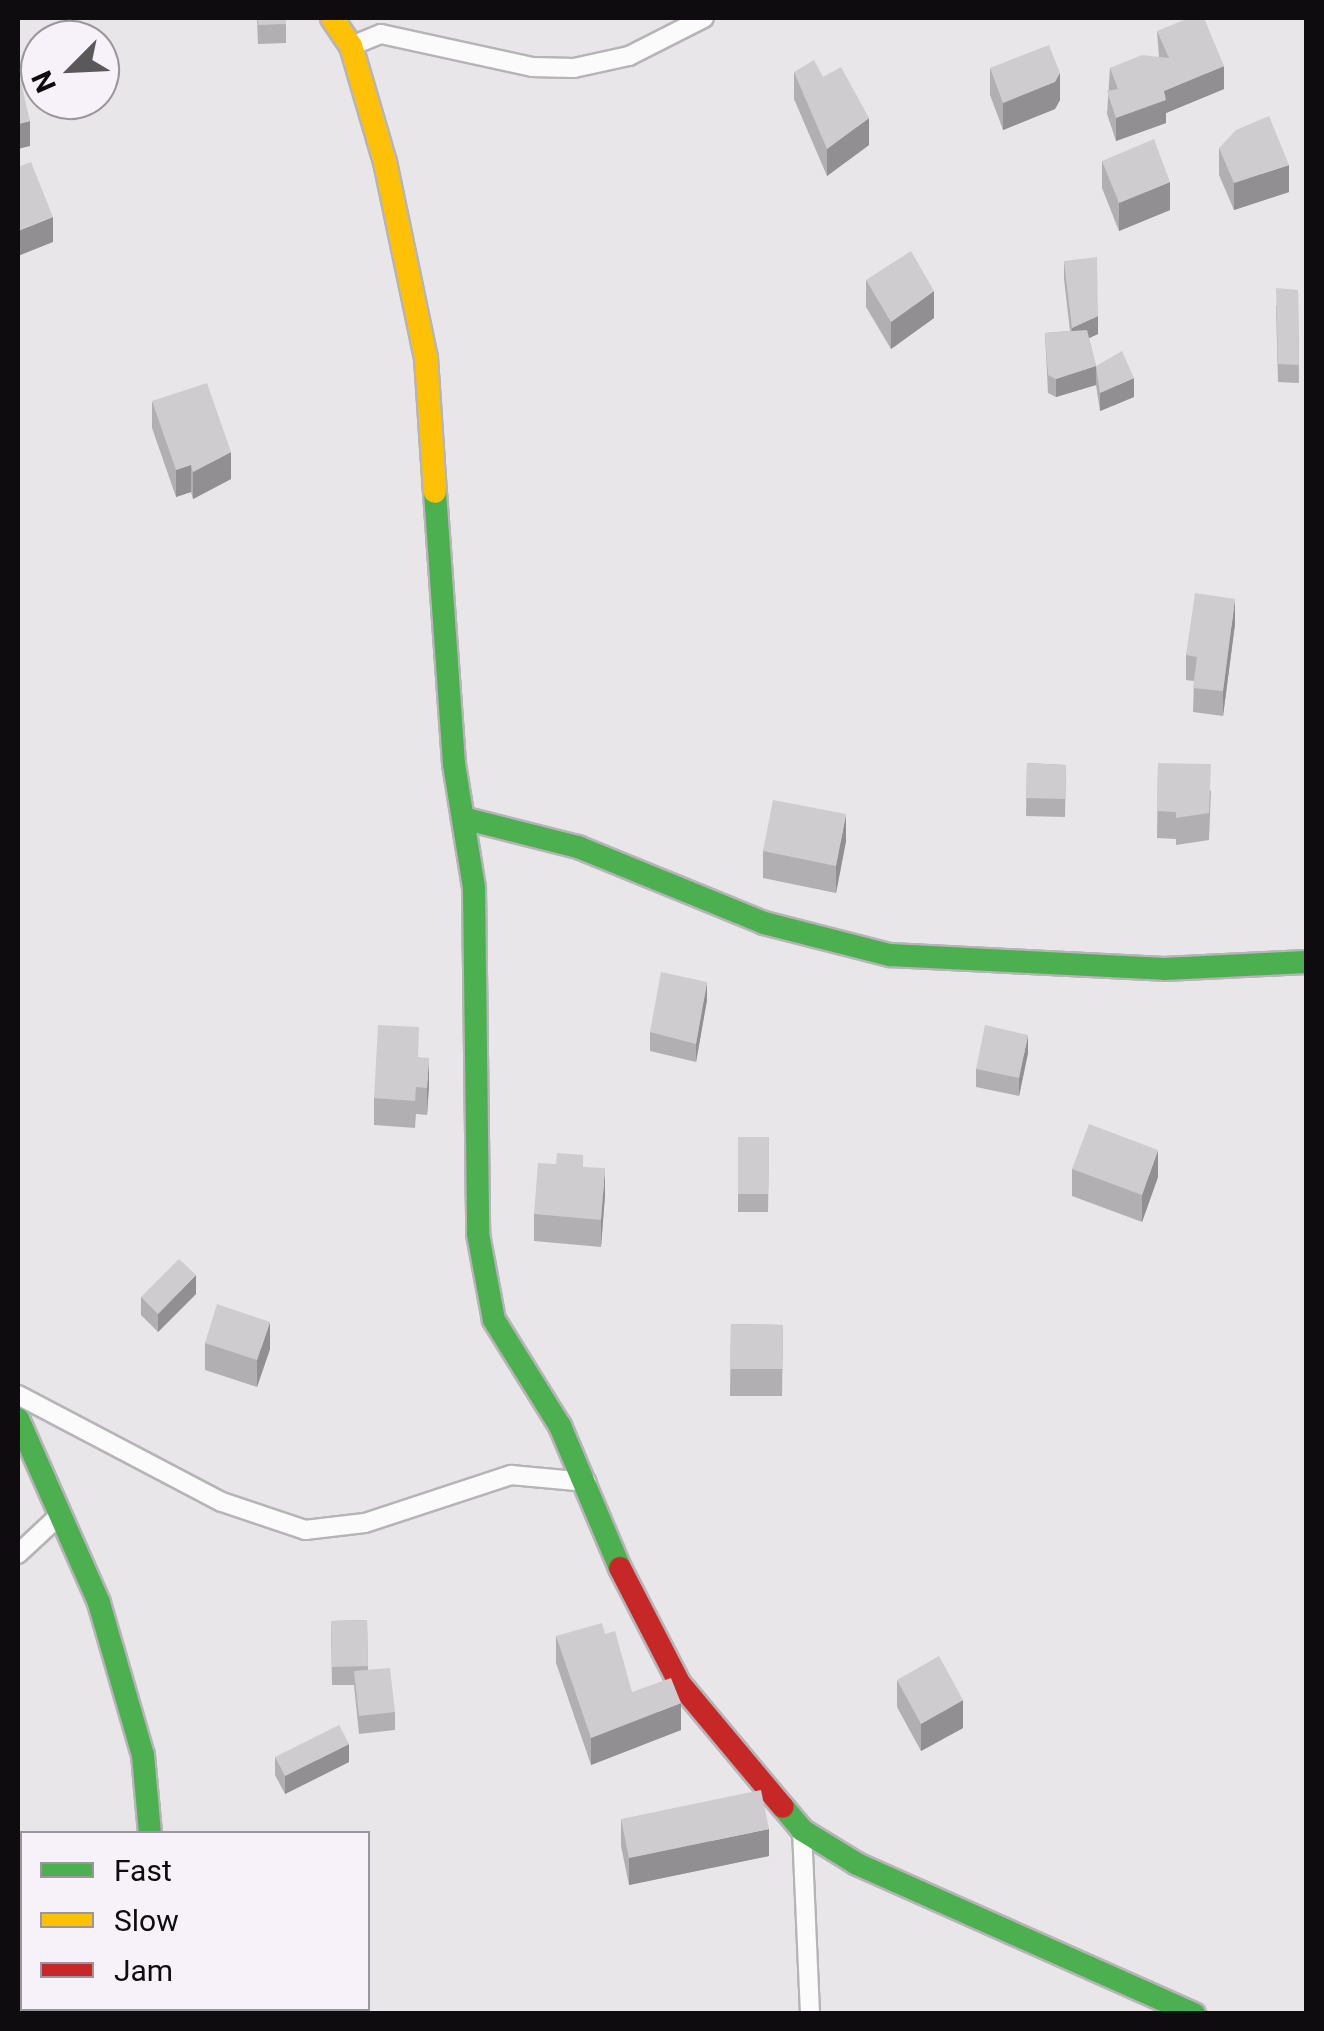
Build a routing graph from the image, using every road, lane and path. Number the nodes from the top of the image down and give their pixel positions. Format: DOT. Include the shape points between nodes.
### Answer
graph roads {
  1 [pos="332,18"];
  2 [pos="704,18"];
  3 [pos="351,46"];
  4 [pos="463,818"];
  5 [pos="1306,962"];
  6 [pos="18,1395"];
  7 [pos="18,1418"];
  8 [pos="587,1482"];
  9 [pos="60,1515"];
  10 [pos="18,1554"];
  11 [pos="802,1830"];
  12 [pos="150,1831"];
  13 [pos="810,2014"];
  14 [pos="1194,2014"];
  1 -- 3 [label="street"];
  2 -- 3 [label="street" via="629,56 574,68 532,67 380,34"];
  3 -- 4 [label="street" via="385,162 426,358"];
  4 -- 5 [label="street" via="578,846 764,923 890,955 1164,970"];
  4 -- 8 [label="street" via="474,888 484,1282 494,1320"];
  6 -- 8 [label="street" via="222,1502 305,1530 365,1523 511,1475"];
  7 -- 9 [label="street"];
  8 -- 11 [label="street" via="612,1554 680,1684"];
  9 -- 10 [label="street"];
  9 -- 12 [label="street" via="127,1697 143,1755"];
  11 -- 13 [label="street"];
  11 -- 14 [label="street" via="857,1864"];
}
